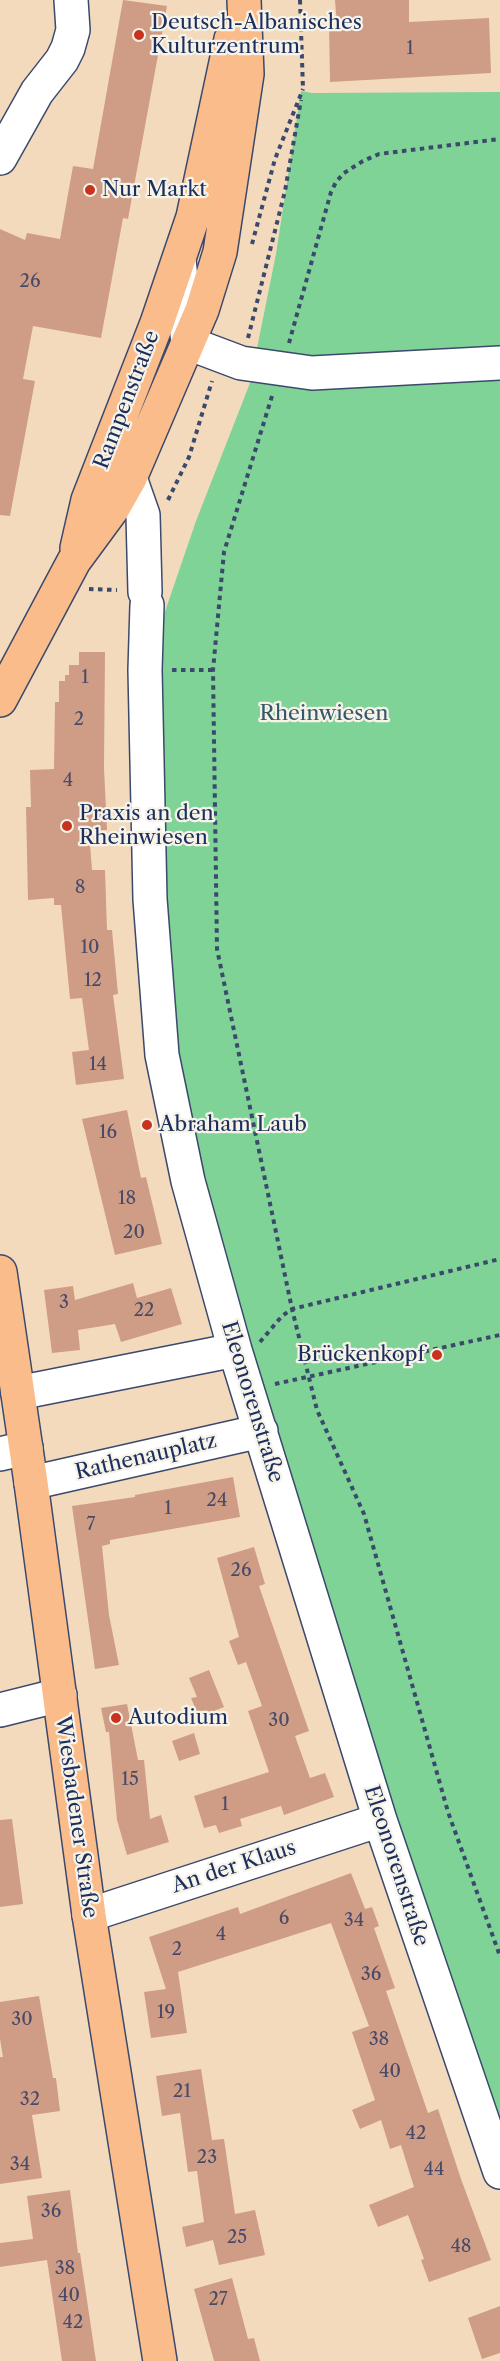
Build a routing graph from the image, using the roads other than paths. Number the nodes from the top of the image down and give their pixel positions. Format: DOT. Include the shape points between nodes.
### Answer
graph roads {
  1 [pos="71,0"];
  2 [pos="239,0"];
  3 [pos="244,0"];
  4 [pos="0,158"];
  5 [pos="179,260"];
  6 [pos="188,344"];
  7 [pos="500,363"];
  8 [pos="138,373"];
  9 [pos="130,478"];
  10 [pos="74,561"];
  11 [pos="0,700"];
  12 [pos="0,1272"];
  13 [pos="235,1350"];
  14 [pos="18,1394"];
  15 [pos="261,1431"];
  16 [pos="13,1451"];
  17 [pos="32,1483"];
  18 [pos="60,1695"];
  19 [pos="0,1710"];
  20 [pos="380,1820"];
  21 [pos="89,1915"];
  22 [pos="500,2172"];
  23 [pos="160,2361"];
  1 -- 4 [label="street" via="73,30 68,48 37,92"];
  2 -- 5 [label="main road, Rampenstraße" via="206,166"];
  3 -- 6 [label="main road, Rampenstraße" via="247,74 219,252"];
  5 -- 6 [label="street"];
  5 -- 8 [label="main road, Rampenstraße"];
  6 -- 7 [label="street, Rampenstraße" via="241,363 312,373"];
  6 -- 8 [label="street"];
  6 -- 9 [label="main road, Rampenstraße"];
  8 -- 10 [label="main road, Rampenstraße" via="88,500"];
  9 -- 10 [label="main road, Rampenstraße"];
  9 -- 13 [label="street, Eleonorenstraße" via="143,515 150,899 162,1055 188,1181"];
  10 -- 11 [label="main road"];
  12 -- 14 [label="main road, Wiesbadener Straße"];
  13 -- 14 [label="street"];
  13 -- 15 [label="street, Eleonorenstraße"];
  14 -- 16 [label="main road, Wiesbadener Straße"];
  15 -- 17 [label="street, Rathenauplatz"];
  15 -- 20 [label="street, Eleonorenstraße"];
  16 -- 17 [label="main road, Wiesbadener Straße"];
  17 -- 18 [label="main road, Wiesbadener Straße"];
  18 -- 19 [label="street"];
  18 -- 21 [label="main road, Wiesbadener Straße"];
  20 -- 21 [label="street, An der Klaus"];
  20 -- 22 [label="street, Eleonorenstraße"];
  21 -- 23 [label="main road, Wiesbadener Straße"];
}
